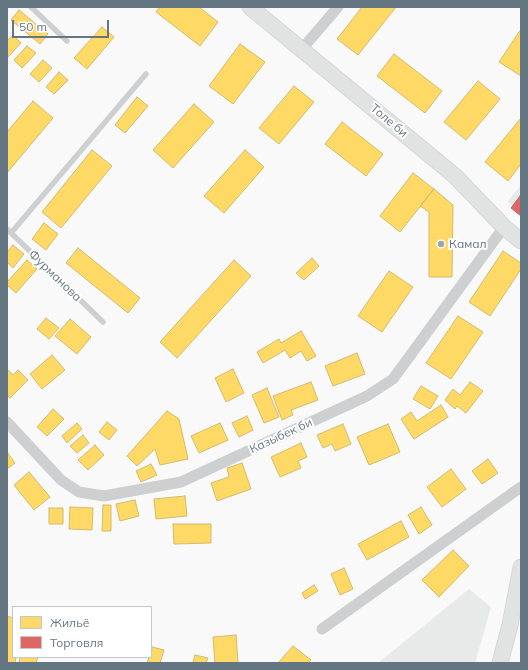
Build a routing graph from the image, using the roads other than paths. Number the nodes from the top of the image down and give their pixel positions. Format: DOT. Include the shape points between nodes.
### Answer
graph roads {
  1 [pos="31,7"];
  2 [pos="250,7"];
  3 [pos="338,7"];
  4 [pos="67,41"];
  5 [pos="302,49"];
  6 [pos="146,74"];
  7 [pos="504,227"];
  8 [pos="9,231"];
  9 [pos="521,240"];
  10 [pos="103,322"];
  11 [pos="7,422"];
  12 [pos="521,487"];
  13 [pos="521,567"];
  14 [pos="322,629"];
  15 [pos="500,663"];
  1 -- 4 [label="lane"];
  2 -- 5 [label="main road, Толе би"];
  3 -- 5 [label="street"];
  5 -- 7 [label="main road, Толе би" via="455,176"];
  6 -- 8 [label="lane"];
  7 -- 9 [label="main road, Толе би"];
  7 -- 11 [label="street, Казыбек би" via="393,379 367,396 181,482 104,496 79,492 61,480"];
  8 -- 10 [label="lane, Фурманова"];
  12 -- 14 [label="street"];
  13 -- 15 [label="main road"];
}
